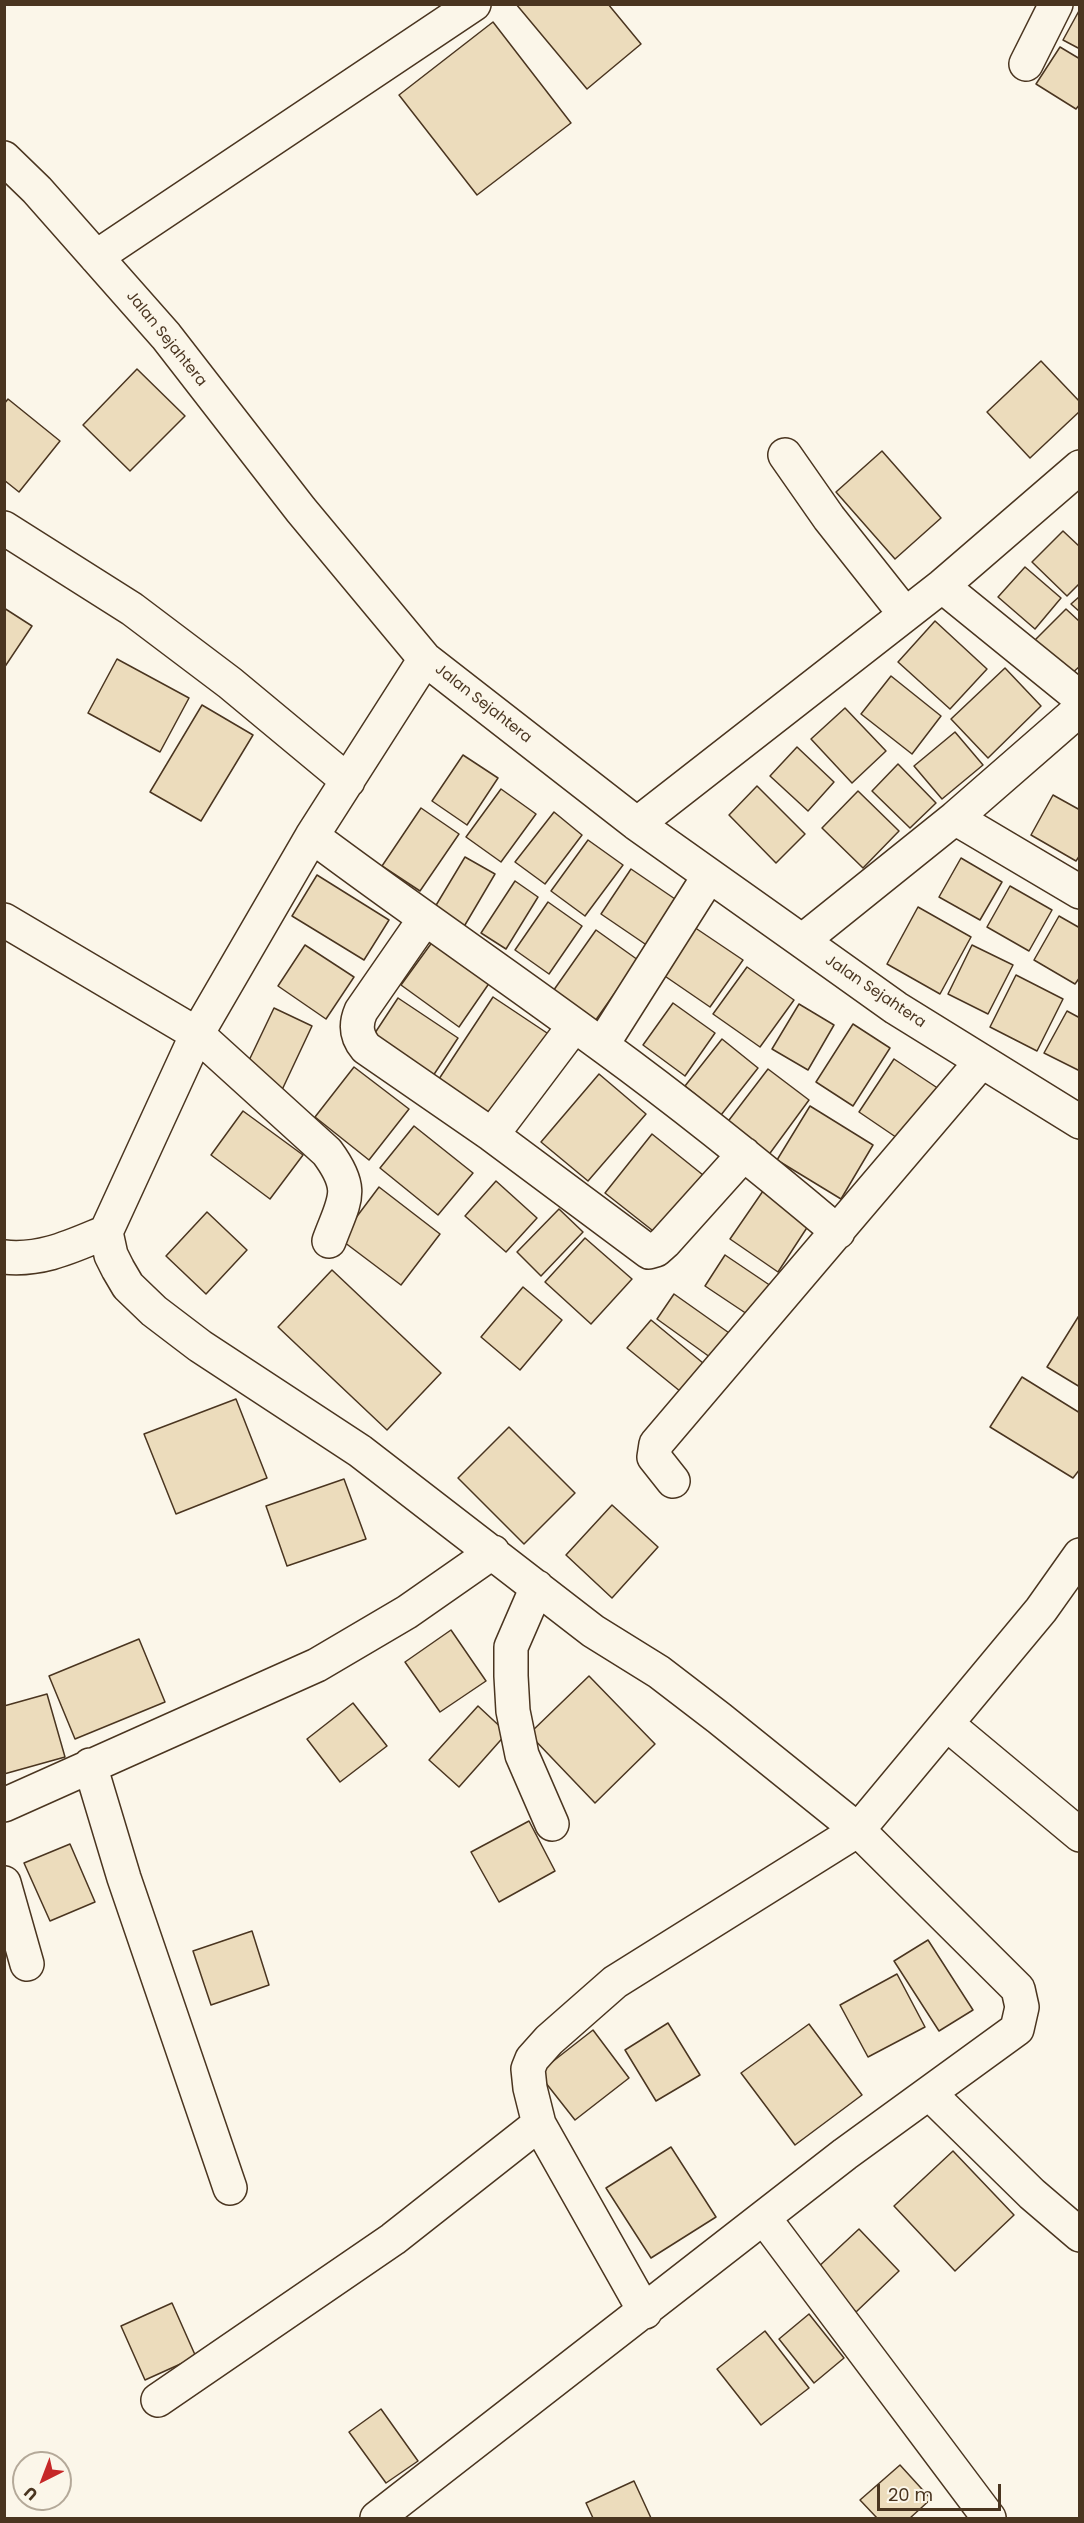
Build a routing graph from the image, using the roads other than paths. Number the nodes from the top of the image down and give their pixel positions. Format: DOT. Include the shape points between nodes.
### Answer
graph roads {
  1 [pos="474,4"];
  2 [pos="1056,4"];
  3 [pos="1026,64"];
  4 [pos="4,158"];
  5 [pos="96,257"];
  6 [pos="785,455"];
  7 [pos="1080,467"];
  8 [pos="4,528"];
  9 [pos="942,586"];
  10 [pos="905,614"];
  11 [pos="425,659"];
  12 [pos="1080,698"];
  13 [pos="1080,709"];
  14 [pos="348,781"];
  15 [pos="955,818"];
  16 [pos="637,824"];
  17 [pos="312,836"];
  18 [pos="709,876"];
  19 [pos="1080,892"];
  20 [pos="4,920"];
  21 [pos="424,920"];
  22 [pos="802,942"];
  23 [pos="574,1026"];
  24 [pos="197,1035"];
  25 [pos="602,1045"];
  26 [pos="981,1062"];
  27 [pos="1080,1122"];
  28 [pos="492,1135"];
  29 [pos="744,1154"];
  30 [pos="106,1232"];
  31 [pos="838,1233"];
  32 [pos="329,1241"];
  33 [pos="4,1257"];
  34 [pos="673,1481"];
  35 [pos="494,1552"];
  36 [pos="1080,1555"];
  37 [pos="537,1587"];
  38 [pos="948,1725"];
  39 [pos="90,1765"];
  40 [pos="4,1805"];
  41 [pos="552,1824"];
  42 [pos="858,1830"];
  43 [pos="1080,1835"];
  44 [pos="4,1883"];
  45 [pos="27,1964"];
  46 [pos="930,2094"];
  47 [pos="539,2124"];
  48 [pos="230,2188"];
  49 [pos="764,2218"];
  50 [pos="1080,2235"];
  51 [pos="645,2312"];
  52 [pos="158,2400"];
  53 [pos="377,2518"];
  54 [pos="989,2518"];
  1 -- 5 [label="street"];
  2 -- 3 [label="street"];
  4 -- 5 [label="street, Jalan Sejahtera"];
  5 -- 11 [label="street, Jalan Sejahtera" via="166,336 301,510"];
  6 -- 10 [label="street"];
  7 -- 9 [label="street"];
  8 -- 14 [label="street" via="132,609 230,683"];
  9 -- 10 [label="street"];
  9 -- 12 [label="street"];
  10 -- 16 [label="street"];
  11 -- 14 [label="street"];
  11 -- 16 [label="street, Jalan Sejahtera"];
  13 -- 15 [label="street"];
  14 -- 17 [label="street"];
  15 -- 19 [label="street"];
  15 -- 22 [label="street"];
  16 -- 18 [label="street, Jalan Sejahtera"];
  17 -- 21 [label="street"];
  17 -- 24 [label="street"];
  18 -- 22 [label="street, Jalan Sejahtera"];
  18 -- 25 [label="street"];
  20 -- 24 [label="street"];
  21 -- 23 [label="street"];
  21 -- 28 [label="street" via="361,1011 358,1035 366,1048"];
  22 -- 26 [label="street, Jalan Sejahtera"];
  23 -- 25 [label="street"];
  23 -- 28 [label="street"];
  24 -- 30 [label="street"];
  24 -- 32 [label="street" via="339,1167 346,1189"];
  25 -- 29 [label="street"];
  26 -- 27 [label="street, Jalan Sejahtera"];
  26 -- 31 [label="street"];
  28 -- 29 [label="street" via="649,1252 665,1242"];
  29 -- 31 [label="street"];
  30 -- 33 [label="street" via="56,1253"];
  30 -- 35 [label="street" via="111,1255 128,1286 154,1311 200,1346 360,1451 424,1503"];
  31 -- 34 [label="street" via="656,1444 654,1457"];
  35 -- 37 [label="street"];
  35 -- 39 [label="street" via="407,1612 317,1665"];
  36 -- 38 [label="street"];
  37 -- 41 [label="street" via="511,1647 511,1688 522,1755"];
  37 -- 42 [label="street" via="593,1631 659,1672"];
  38 -- 42 [label="street"];
  38 -- 43 [label="street"];
  39 -- 40 [label="street"];
  39 -- 48 [label="street" via="124,1878"];
  42 -- 46 [label="street" via="1018,1989 1022,2007 1017,2029"];
  42 -- 47 [label="street" via="615,1982 549,2040 528,2069"];
  44 -- 45 [label="street"];
  46 -- 49 [label="street"];
  46 -- 50 [label="street" via="1032,2194"];
  47 -- 51 [label="street"];
  47 -- 52 [label="street" via="393,2239"];
  49 -- 51 [label="street"];
  49 -- 54 [label="street"];
  51 -- 53 [label="street"];
}
